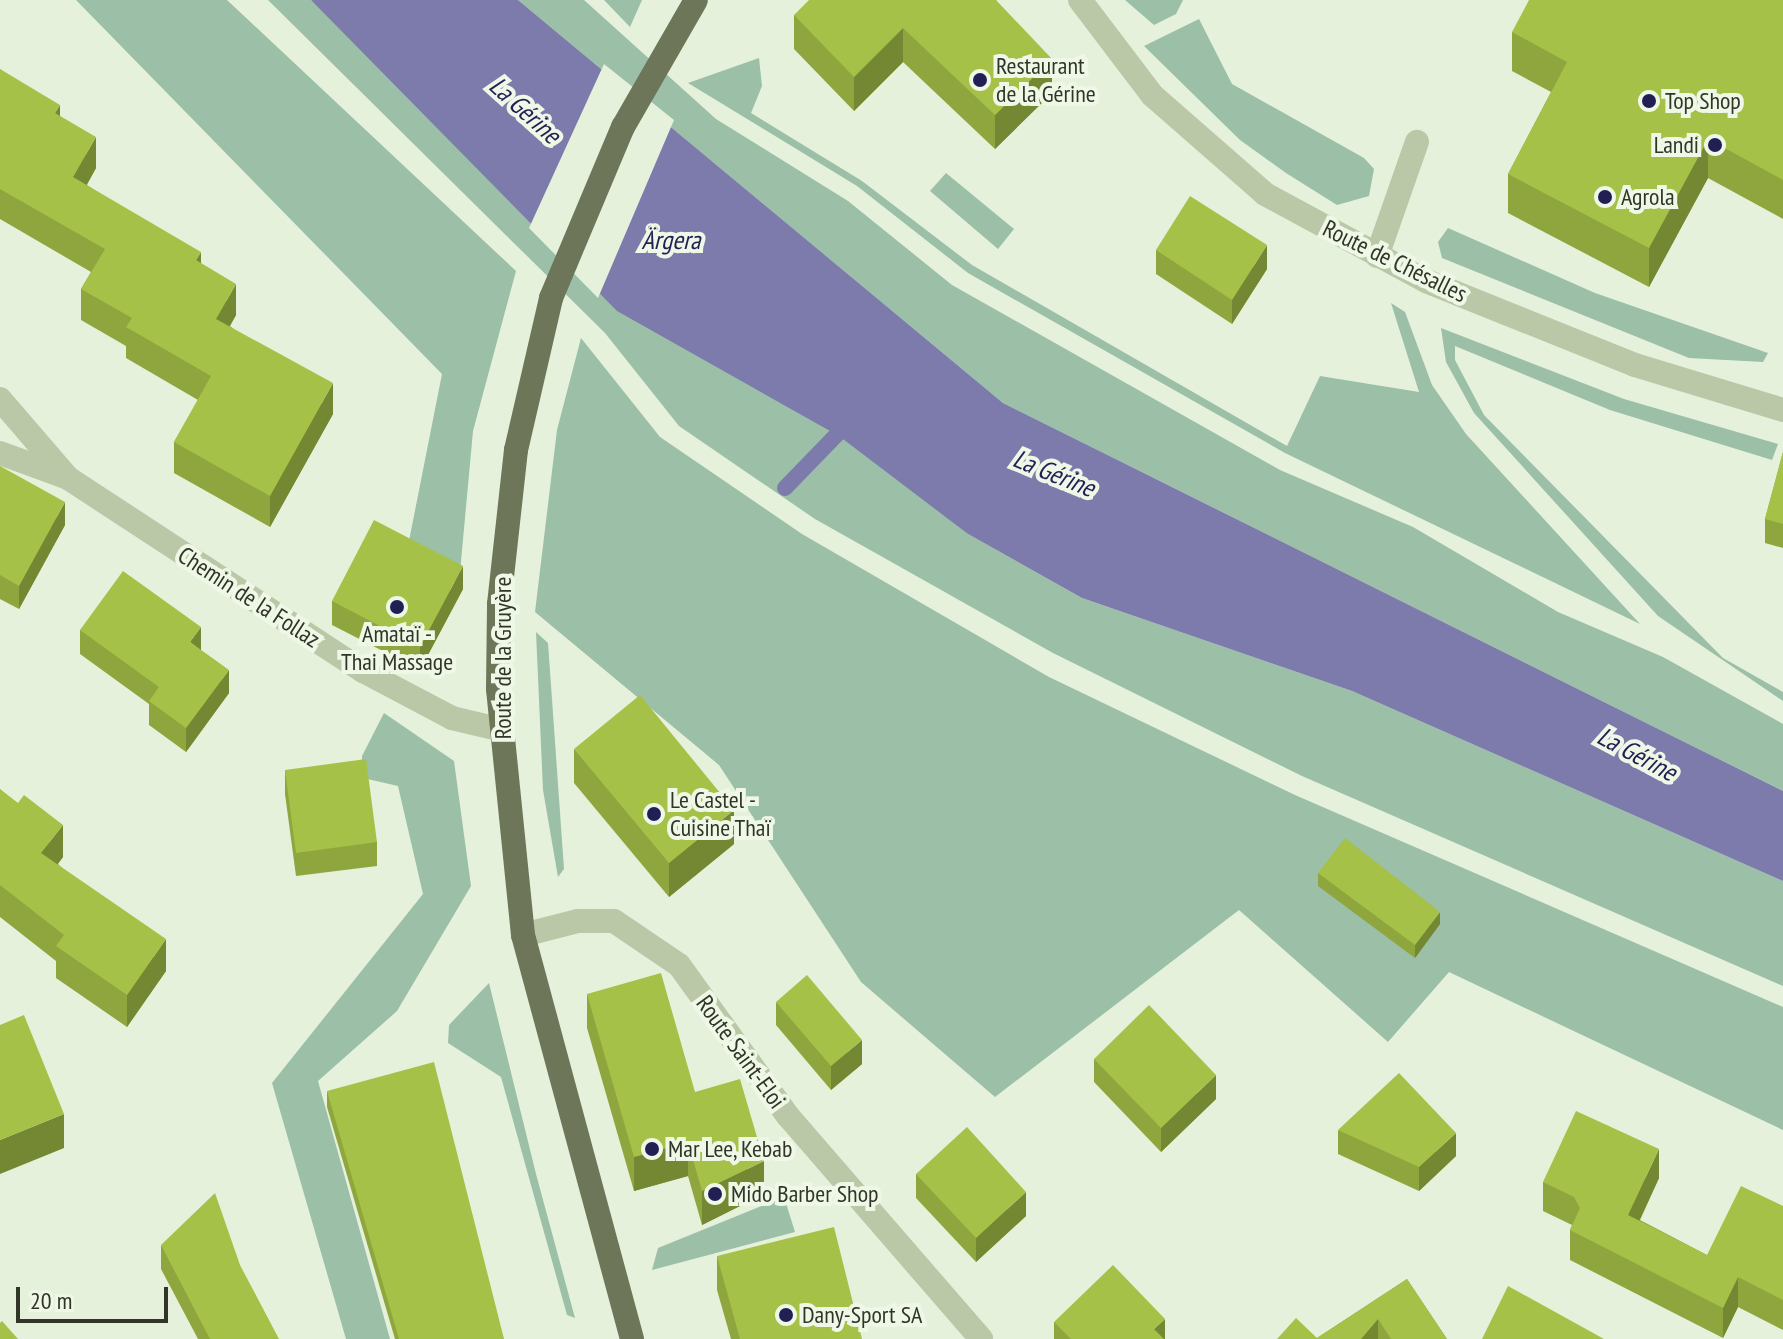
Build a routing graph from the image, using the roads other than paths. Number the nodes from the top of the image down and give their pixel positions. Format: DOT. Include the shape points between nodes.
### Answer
graph roads {
  1 [pos="696,0"];
  2 [pos="1080,0"];
  3 [pos="1417,142"];
  4 [pos="1377,256"];
  5 [pos="0,399"];
  6 [pos="1783,410"];
  7 [pos="0,453"];
  8 [pos="68,478"];
  9 [pos="502,730"];
  10 [pos="523,935"];
  11 [pos="632,1339"];
  12 [pos="981,1339"];
  1 -- 9 [label="main road, Route de la Gruyère" via="583,211 540,334 505,534"];
  2 -- 4 [label="street, Route de Chésalles" via="1152,95 1212,150 1265,194"];
  3 -- 4 [label="street"];
  4 -- 6 [label="street, Route de Chésalles" via="1635,365"];
  5 -- 8 [label="street"];
  7 -- 8 [label="street, Chemin de la Follaz"];
  8 -- 9 [label="street, Chemin de la Follaz" via="363,671 452,718"];
  9 -- 10 [label="main road, Route de la Gruyère"];
  10 -- 11 [label="main road, Route de la Gruyère"];
  10 -- 12 [label="street, Route Saint-Eloi" via="578,921 614,921 679,965 788,1116"];
}
